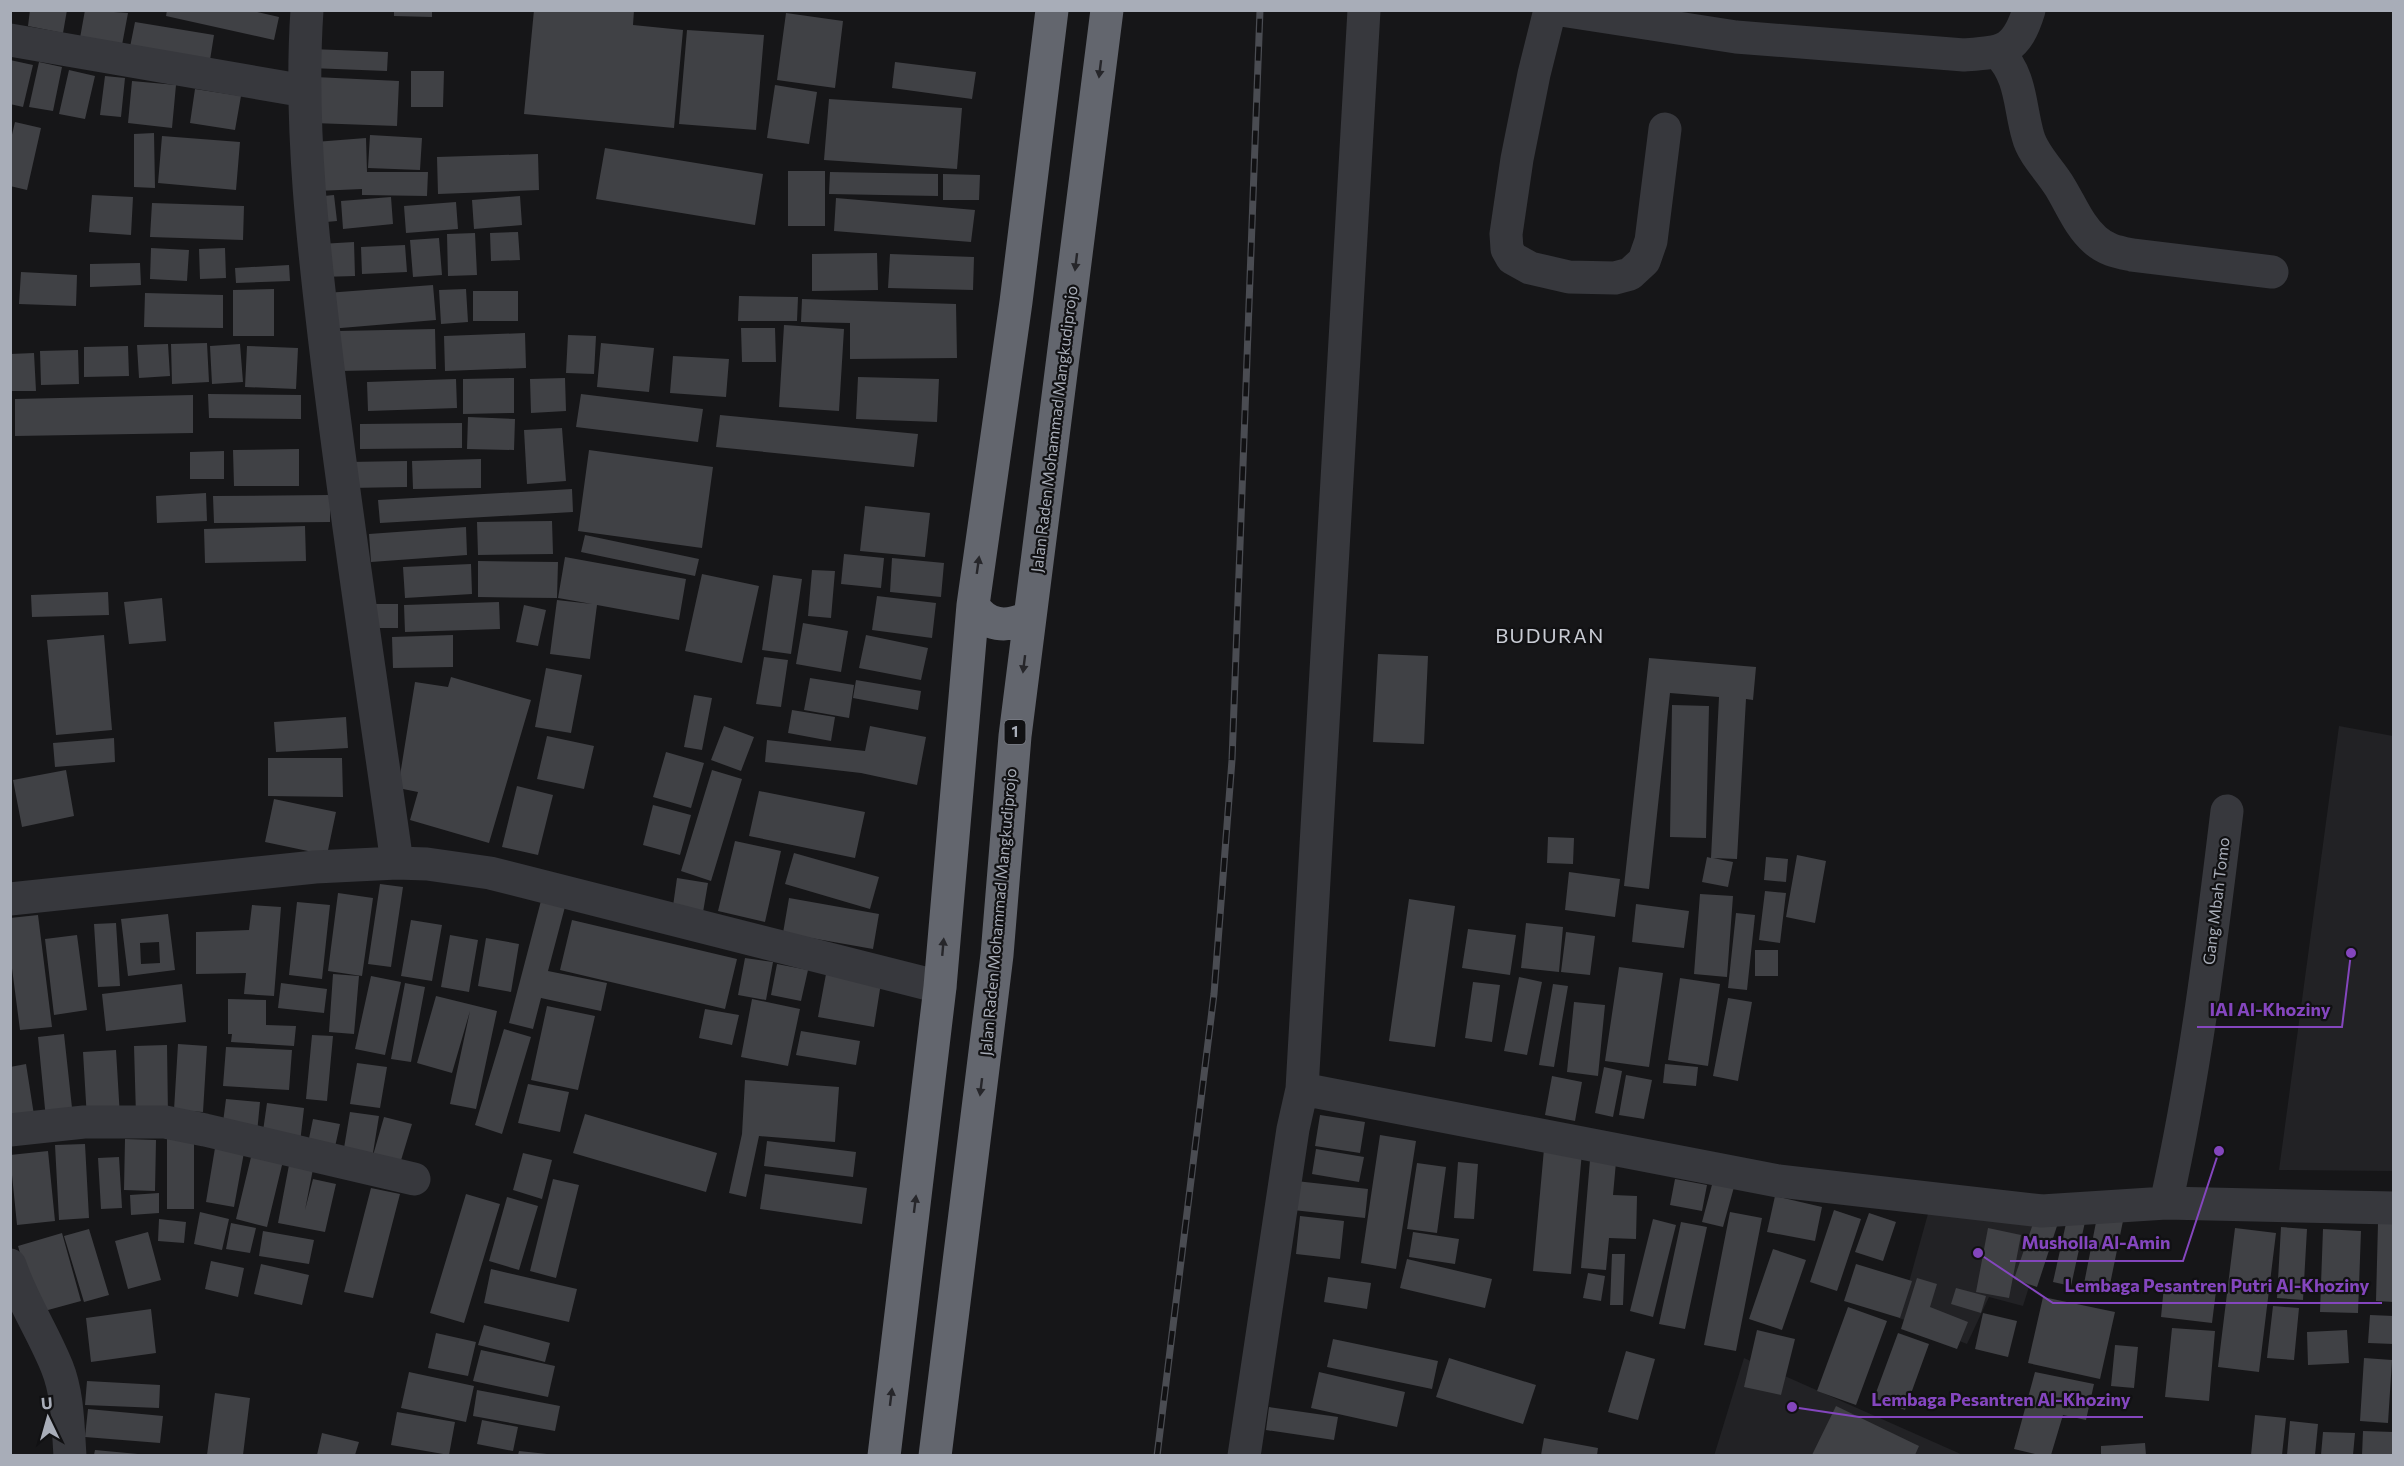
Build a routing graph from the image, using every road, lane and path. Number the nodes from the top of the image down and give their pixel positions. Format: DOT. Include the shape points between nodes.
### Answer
graph roads {
  1 [pos="307,10"];
  2 [pos="1052,10"];
  3 [pos="1107,10"];
  4 [pos="1364,10"];
  5 [pos="1550,10"];
  6 [pos="1561,10"];
  7 [pos="2029,10"];
  8 [pos="10,39"];
  9 [pos="1998,52"];
  10 [pos="305,91"];
  11 [pos="1665,129"];
  12 [pos="2272,272"];
  13 [pos="973,605"];
  14 [pos="1029,618"];
  15 [pos="961,734"];
  16 [pos="1015,736"];
  17 [pos="2227,811"];
  18 [pos="398,863"];
  19 [pos="10,899"];
  20 [pos="940,987"];
  21 [pos="1302,1089"];
  22 [pos="10,1130"];
  23 [pos="414,1179"];
  24 [pos="2166,1203"];
  25 [pos="2394,1208"];
  26 [pos="13,1279"];
  27 [pos="70,1455"];
  28 [pos="884,1455"];
  29 [pos="935,1455"];
  30 [pos="1244,1455"];
  1 -- 10 [label="street"];
  13 -- 2 [label="highway, one-way"];
  3 -- 14 [label="highway, Jalan Raden Mohammad Mangkudiprojo / 1, one-way"];
  4 -- 21 [label="street"];
  5 -- 11 [label="street" via="1534,74 1506,234 1512,258 1530,268 1569,277 1616,278 1630,274 1644,261 1652,241"];
  6 -- 9 [label="street" via="1736,37 1964,55"];
  7 -- 9 [label="street" via="2015,41"];
  8 -- 10 [label="street"];
  9 -- 12 [label="street" via="2009,64 2018,86 2029,139 2094,239 2109,250 2132,255"];
  10 -- 18 [label="street" via="316,265"];
  13 -- 14 [label="highway" via="982,618 995,624"];
  13 -- 15 [label="highway"];
  14 -- 16 [label="highway, Jalan Raden Mohammad Mangkudiprojo / 1, one-way"];
  15 -- 16 [label="highway" via="971,716 986,713 1001,718"];
  20 -- 15 [label="highway, one-way"];
  16 -- 29 [label="highway, Jalan Raden Mohammad Mangkudiprojo / 1, one-way" via="997,955"];
  17 -- 24 [label="street, Gang Mbah Tomo" via="2204,994"];
  18 -- 19 [label="street" via="267,870"];
  18 -- 20 [label="street" via="490,873"];
  28 -- 20 [label="highway, one-way"];
  21 -- 24 [label="street" via="1778,1181 2042,1211"];
  21 -- 30 [label="street"];
  22 -- 23 [label="street" via="84,1122 165,1122"];
  24 -- 25 [label="street"];
  26 -- 27 [label="street" via="58,1370"];
}
